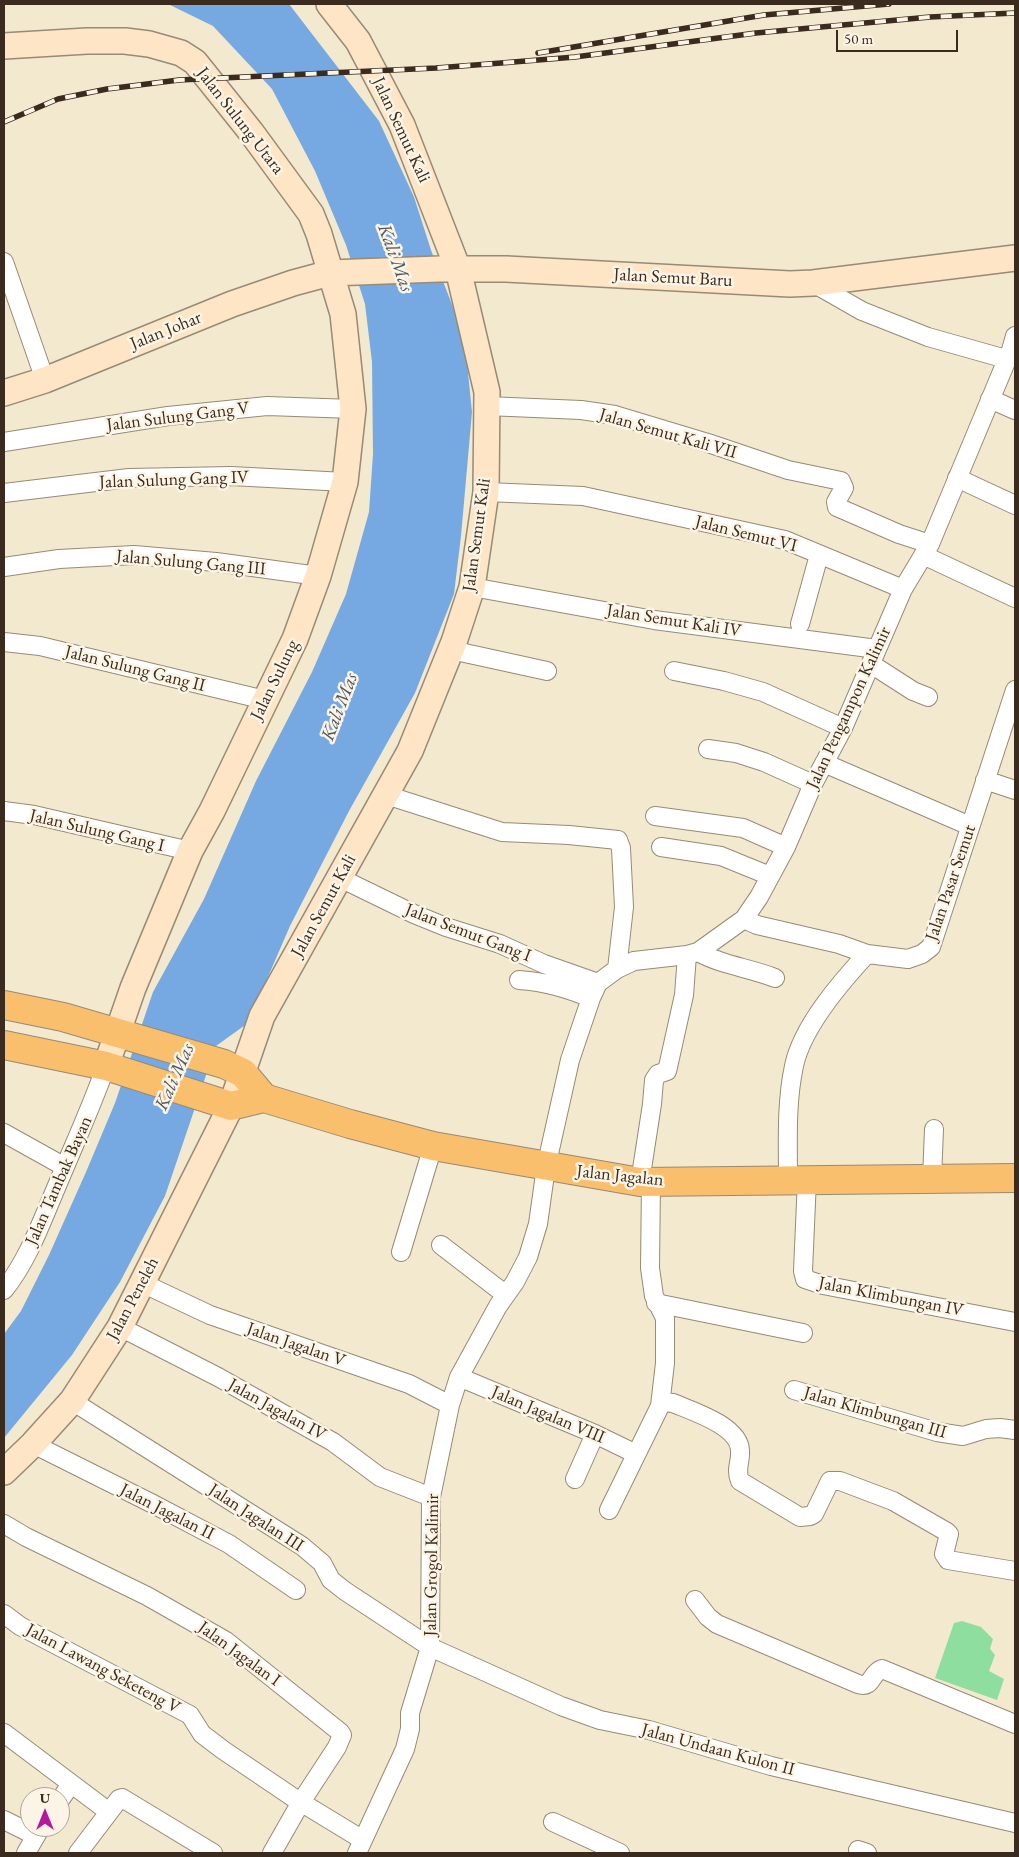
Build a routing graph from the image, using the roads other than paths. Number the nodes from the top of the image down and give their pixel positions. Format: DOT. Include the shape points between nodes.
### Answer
graph roads {
  1 [pos="329,4"];
  2 [pos="4,46"];
  3 [pos="1015,258"];
  4 [pos="4,262"];
  5 [pos="449,269"];
  6 [pos="342,273"];
  7 [pos="813,283"];
  8 [pos="1012,349"];
  9 [pos="44,380"];
  10 [pos="4,393"];
  11 [pos="990,398"];
  12 [pos="487,406"];
  13 [pos="352,409"];
  14 [pos="1015,410"];
  15 [pos="4,442"];
  16 [pos="957,478"];
  17 [pos="346,482"];
  18 [pos="486,492"];
  19 [pos="4,493"];
  20 [pos="1015,505"];
  21 [pos="926,549"];
  22 [pos="819,554"];
  23 [pos="4,567"];
  24 [pos="318,576"];
  25 [pos="472,587"];
  26 [pos="903,589"];
  27 [pos="1015,598"];
  28 [pos="800,624"];
  29 [pos="4,642"];
  30 [pos="451,650"];
  31 [pos="874,656"];
  32 [pos="547,671"];
  33 [pos="674,671"];
  34 [pos="1015,690"];
  35 [pos="928,697"];
  36 [pos="265,700"];
  37 [pos="843,728"];
  38 [pos="708,749"];
  39 [pos="824,763"];
  40 [pos="985,780"];
  41 [pos="813,784"];
  42 [pos="1015,790"];
  43 [pos="386,795"];
  44 [pos="4,811"];
  45 [pos="655,816"];
  46 [pos="970,826"];
  47 [pos="661,847"];
  48 [pos="786,847"];
  49 [pos="190,851"];
  50 [pos="770,876"];
  51 [pos="340,878"];
  52 [pos="744,919"];
  53 [pos="692,954"];
  54 [pos="867,954"];
  55 [pos="617,969"];
  56 [pos="775,978"];
  57 [pos="519,980"];
  58 [pos="595,990"];
  59 [pos="12,1006"];
  60 [pos="125,1035"];
  61 [pos="9,1046"];
  62 [pos="233,1068"];
  63 [pos="114,1069"];
  64 [pos="264,1098"];
  65 [pos="219,1102"];
  66 [pos="934,1128"];
  67 [pos="4,1133"];
  68 [pos="433,1146"];
  69 [pos="65,1167"];
  70 [pos="546,1167"];
  71 [pos="932,1178"];
  72 [pos="1015,1178"];
  73 [pos="798,1180"];
  74 [pos="646,1181"];
  75 [pos="441,1245"];
  76 [pos="401,1252"];
  77 [pos="142,1283"];
  78 [pos="4,1290"];
  79 [pos="506,1295"];
  80 [pos="656,1303"];
  81 [pos="1015,1322"];
  82 [pos="120,1327"];
  83 [pos="803,1333"];
  84 [pos="460,1377"];
  85 [pos="794,1390"];
  86 [pos="72,1401"];
  87 [pos="450,1405"];
  88 [pos="660,1406"];
  89 [pos="1015,1430"];
  90 [pos="595,1434"];
  91 [pos="33,1444"];
  92 [pos="636,1454"];
  93 [pos="4,1472"];
  94 [pos="575,1479"];
  95 [pos="431,1497"];
  96 [pos="609,1510"];
  97 [pos="4,1524"];
  98 [pos="1015,1571"];
  99 [pos="296,1590"];
  100 [pos="695,1600"];
  101 [pos="4,1614"];
  102 [pos="430,1647"];
  103 [pos="1015,1724"];
  104 [pos="4,1733"];
  105 [pos="71,1784"];
  106 [pos="69,1787"];
  107 [pos="298,1800"];
  108 [pos="109,1812"];
  109 [pos="4,1820"];
  110 [pos="552,1822"];
  111 [pos="1015,1823"];
  112 [pos="20,1825"];
  113 [pos="35,1837"];
  114 [pos="360,1847"];
  115 [pos="26,1853"];
  116 [pos="78,1853"];
  117 [pos="214,1853"];
  118 [pos="272,1853"];
  119 [pos="620,1853"];
  1 -- 5 [label="street, Jalan Semut Kali" via="358,41 402,125"];
  2 -- 6 [label="street, Jalan Sulung Utara" via="125,41 181,53 195,62 311,214"];
  3 -- 7 [label="street, Jalan Semut Baru"];
  4 -- 9 [label="street"];
  5 -- 6 [label="street, Jalan Semut Baru"];
  5 -- 7 [label="street, Jalan Semut Baru"];
  5 -- 12 [label="street, Jalan Semut Kali" via="487,392"];
  6 -- 9 [label="street, Jalan Johar" via="293,283 232,304"];
  6 -- 13 [label="street, Jalan Sulung"];
  7 -- 8 [label="street, Jalan Pengampon Kalimir" via="862,311 928,337"];
  8 -- 11 [label="street, Jalan Pengampon Kalimir"];
  9 -- 10 [label="street, Jalan Johar"];
  11 -- 14 [label="street"];
  11 -- 16 [label="street, Jalan Pengampon Kalimir"];
  12 -- 18 [label="street, Jalan Semut Kali"];
  12 -- 21 [label="street, Jalan Semut Kali VII" via="581,410 615,415 788,470 841,481 844,488 836,502 837,507"];
  13 -- 15 [label="street, Jalan Sulung Gang V" via="267,406 168,416"];
  13 -- 17 [label="street, Jalan Sulung"];
  16 -- 20 [label="street"];
  16 -- 21 [label="street, Jalan Pengampon Kalimir"];
  17 -- 19 [label="street, Jalan Sulung Gang IV" via="231,476 129,478"];
  17 -- 24 [label="street, Jalan Sulung"];
  18 -- 22 [label="street, Jalan Semut VI" via="583,496 785,540"];
  18 -- 25 [label="street, Jalan Semut Kali"];
  21 -- 26 [label="street, Jalan Pengampon Kalimir"];
  21 -- 27 [label="street"];
  22 -- 26 [label="street, Jalan Semut VI"];
  22 -- 28 [label="street"];
  23 -- 24 [label="street, Jalan Sulung Gang III" via="59,559 134,555"];
  24 -- 36 [label="street, Jalan Sulung" via="295,639"];
  25 -- 30 [label="street, Jalan Semut Kali"];
  25 -- 31 [label="street, Jalan Semut Kali IV"];
  26 -- 31 [label="street, Jalan Pengampon Kalimir"];
  29 -- 36 [label="street, Jalan Sulung Gang II" via="40,646"];
  30 -- 32 [label="street"];
  30 -- 43 [label="street, Jalan Semut Kali" via="410,751"];
  31 -- 35 [label="street" via="913,691"];
  31 -- 37 [label="street, Jalan Pengampon Kalimir"];
  33 -- 37 [label="street" via="763,692"];
  34 -- 40 [label="street, Jalan Pasar Semut"];
  36 -- 49 [label="street, Jalan Sulung"];
  37 -- 39 [label="street, Jalan Pengampon Kalimir"];
  38 -- 41 [label="street" via="745,756"];
  39 -- 41 [label="street, Jalan Pengampon Kalimir"];
  39 -- 46 [label="street"];
  40 -- 42 [label="street"];
  40 -- 46 [label="street, Jalan Pasar Semut"];
  41 -- 48 [label="street, Jalan Pengampon Kalimir"];
  43 -- 51 [label="street, Jalan Semut Kali"];
  43 -- 55 [label="street" via="502,832 614,838 620,842 624,907"];
  44 -- 49 [label="street, Jalan Sulung Gang I"];
  45 -- 48 [label="street" via="743,828"];
  46 -- 54 [label="street, Jalan Pasar Semut" via="931,947 908,959"];
  47 -- 50 [label="street" via="721,856"];
  48 -- 50 [label="street, Jalan Pengampon Kalimir"];
  49 -- 60 [label="street, Jalan Sulung" via="144,961"];
  50 -- 52 [label="street, Jalan Pengampon Kalimir"];
  51 -- 58 [label="street, Jalan Semut Gang I" via="438,924 500,944"];
  51 -- 62 [label="street, Jalan Semut Kali"];
  52 -- 53 [label="street, Jalan Pengampon Kalimir"];
  52 -- 54 [label="street, Jalan Pasar Semut"];
  53 -- 55 [label="street, Jalan Pengampon Kalimir" via="634,961"];
  53 -- 56 [label="street"];
  53 -- 74 [label="street" via="667,1071 658,1074 654,1080"];
  54 -- 73 [label="street" via="808,1029 794,1064 788,1109"];
  55 -- 58 [label="street, Jalan Pengampon Kalimir"];
  57 -- 58 [label="street"];
  58 -- 70 [label="street" via="570,1060"];
  59 -- 60 [label="main road"];
  59 -- 61 [label="main road" via="28,1022 28,1029"];
  60 -- 62 [label="main road"];
  60 -- 63 [label="street, Jalan Sulung"];
  61 -- 63 [label="main road"];
  62 -- 64 [label="main road"];
  62 -- 65 [label="street, Jalan Semut Kali"];
  63 -- 65 [label="main road"];
  63 -- 69 [label="street, Jalan Tambak Bayan" via="92,1107"];
  64 -- 65 [label="main road"];
  64 -- 68 [label="main road, Jalan Jagalan"];
  65 -- 77 [label="street, Jalan Peneleh"];
  66 -- 71 [label="street"];
  67 -- 69 [label="street"];
  68 -- 70 [label="main road, Jalan Jagalan"];
  68 -- 76 [label="street"];
  69 -- 78 [label="street, Jalan Tambak Bayan" via="32,1245"];
  70 -- 74 [label="main road, Jalan Jagalan"];
  70 -- 79 [label="street, Jalan Grogol Kalimir" via="538,1224 528,1257"];
  71 -- 72 [label="main road, Jalan Jagalan"];
  71 -- 73 [label="main road, Jalan Jagalan"];
  73 -- 74 [label="main road, Jalan Jagalan"];
  73 -- 81 [label="street, Jalan Klimbungan IV" via="805,1279"];
  74 -- 80 [label="street" via="650,1268"];
  75 -- 79 [label="street"];
  77 -- 82 [label="street, Jalan Peneleh"];
  77 -- 87 [label="street, Jalan Jagalan V" via="210,1315 409,1384"];
  79 -- 84 [label="street, Jalan Grogol Kalimir"];
  80 -- 83 [label="street"];
  80 -- 88 [label="street" via="665,1318"];
  82 -- 86 [label="street, Jalan Peneleh"];
  82 -- 95 [label="street, Jalan Jagalan IV" via="218,1377 333,1442 380,1477"];
  84 -- 87 [label="street, Jalan Grogol Kalimir"];
  84 -- 90 [label="street, Jalan Jagalan VIII"];
  85 -- 89 [label="street, Jalan Klimbungan III" via="937,1432 963,1436 986,1429"];
  86 -- 91 [label="street, Jalan Peneleh"];
  86 -- 102 [label="street, Jalan Jagalan III" via="302,1546 322,1563 331,1580"];
  87 -- 95 [label="street, Jalan Grogol Kalimir"];
  88 -- 92 [label="street"];
  88 -- 98 [label="street" via="666,1402 673,1403 718,1422 732,1433 740,1451 737,1472 740,1481 800,1517 814,1514 830,1481 840,1481 893,1501 948,1533 944,1554 948,1560"];
  90 -- 92 [label="street, Jalan Jagalan VIII"];
  90 -- 94 [label="street"];
  91 -- 93 [label="street, Jalan Peneleh"];
  91 -- 99 [label="street, Jalan Jagalan II" via="228,1544"];
  92 -- 96 [label="street"];
  95 -- 102 [label="street, Jalan Grogol Kalimir"];
  97 -- 107 [label="street, Jalan Jagalan I" via="146,1596 226,1641 340,1732 342,1735 337,1747"];
  100 -- 103 [label="street" via="717,1624 858,1684 867,1685 882,1669"];
  101 -- 107 [label="street, Jalan Lawang Seketeng V" via="20,1626 190,1715 202,1734 222,1750"];
  102 -- 111 [label="street, Jalan Undaan Kulon II" via="561,1706 600,1720 649,1730 771,1766"];
  102 -- 114 [label="street, Jalan Grogol Kalimir" via="410,1713 405,1749"];
  104 -- 105 [label="street"];
  105 -- 106 [label="street"];
  105 -- 108 [label="street"];
  107 -- 114 [label="street, Jalan Lawang Seketeng V"];
  107 -- 118 [label="street, Jalan Jagalan I"];
  108 -- 116 [label="street"];
  108 -- 117 [label="street" via="119,1799 124,1798"];
  109 -- 112 [label="street"];
  110 -- 119 [label="street"];
  113 -- 115 [label="street"];
}
